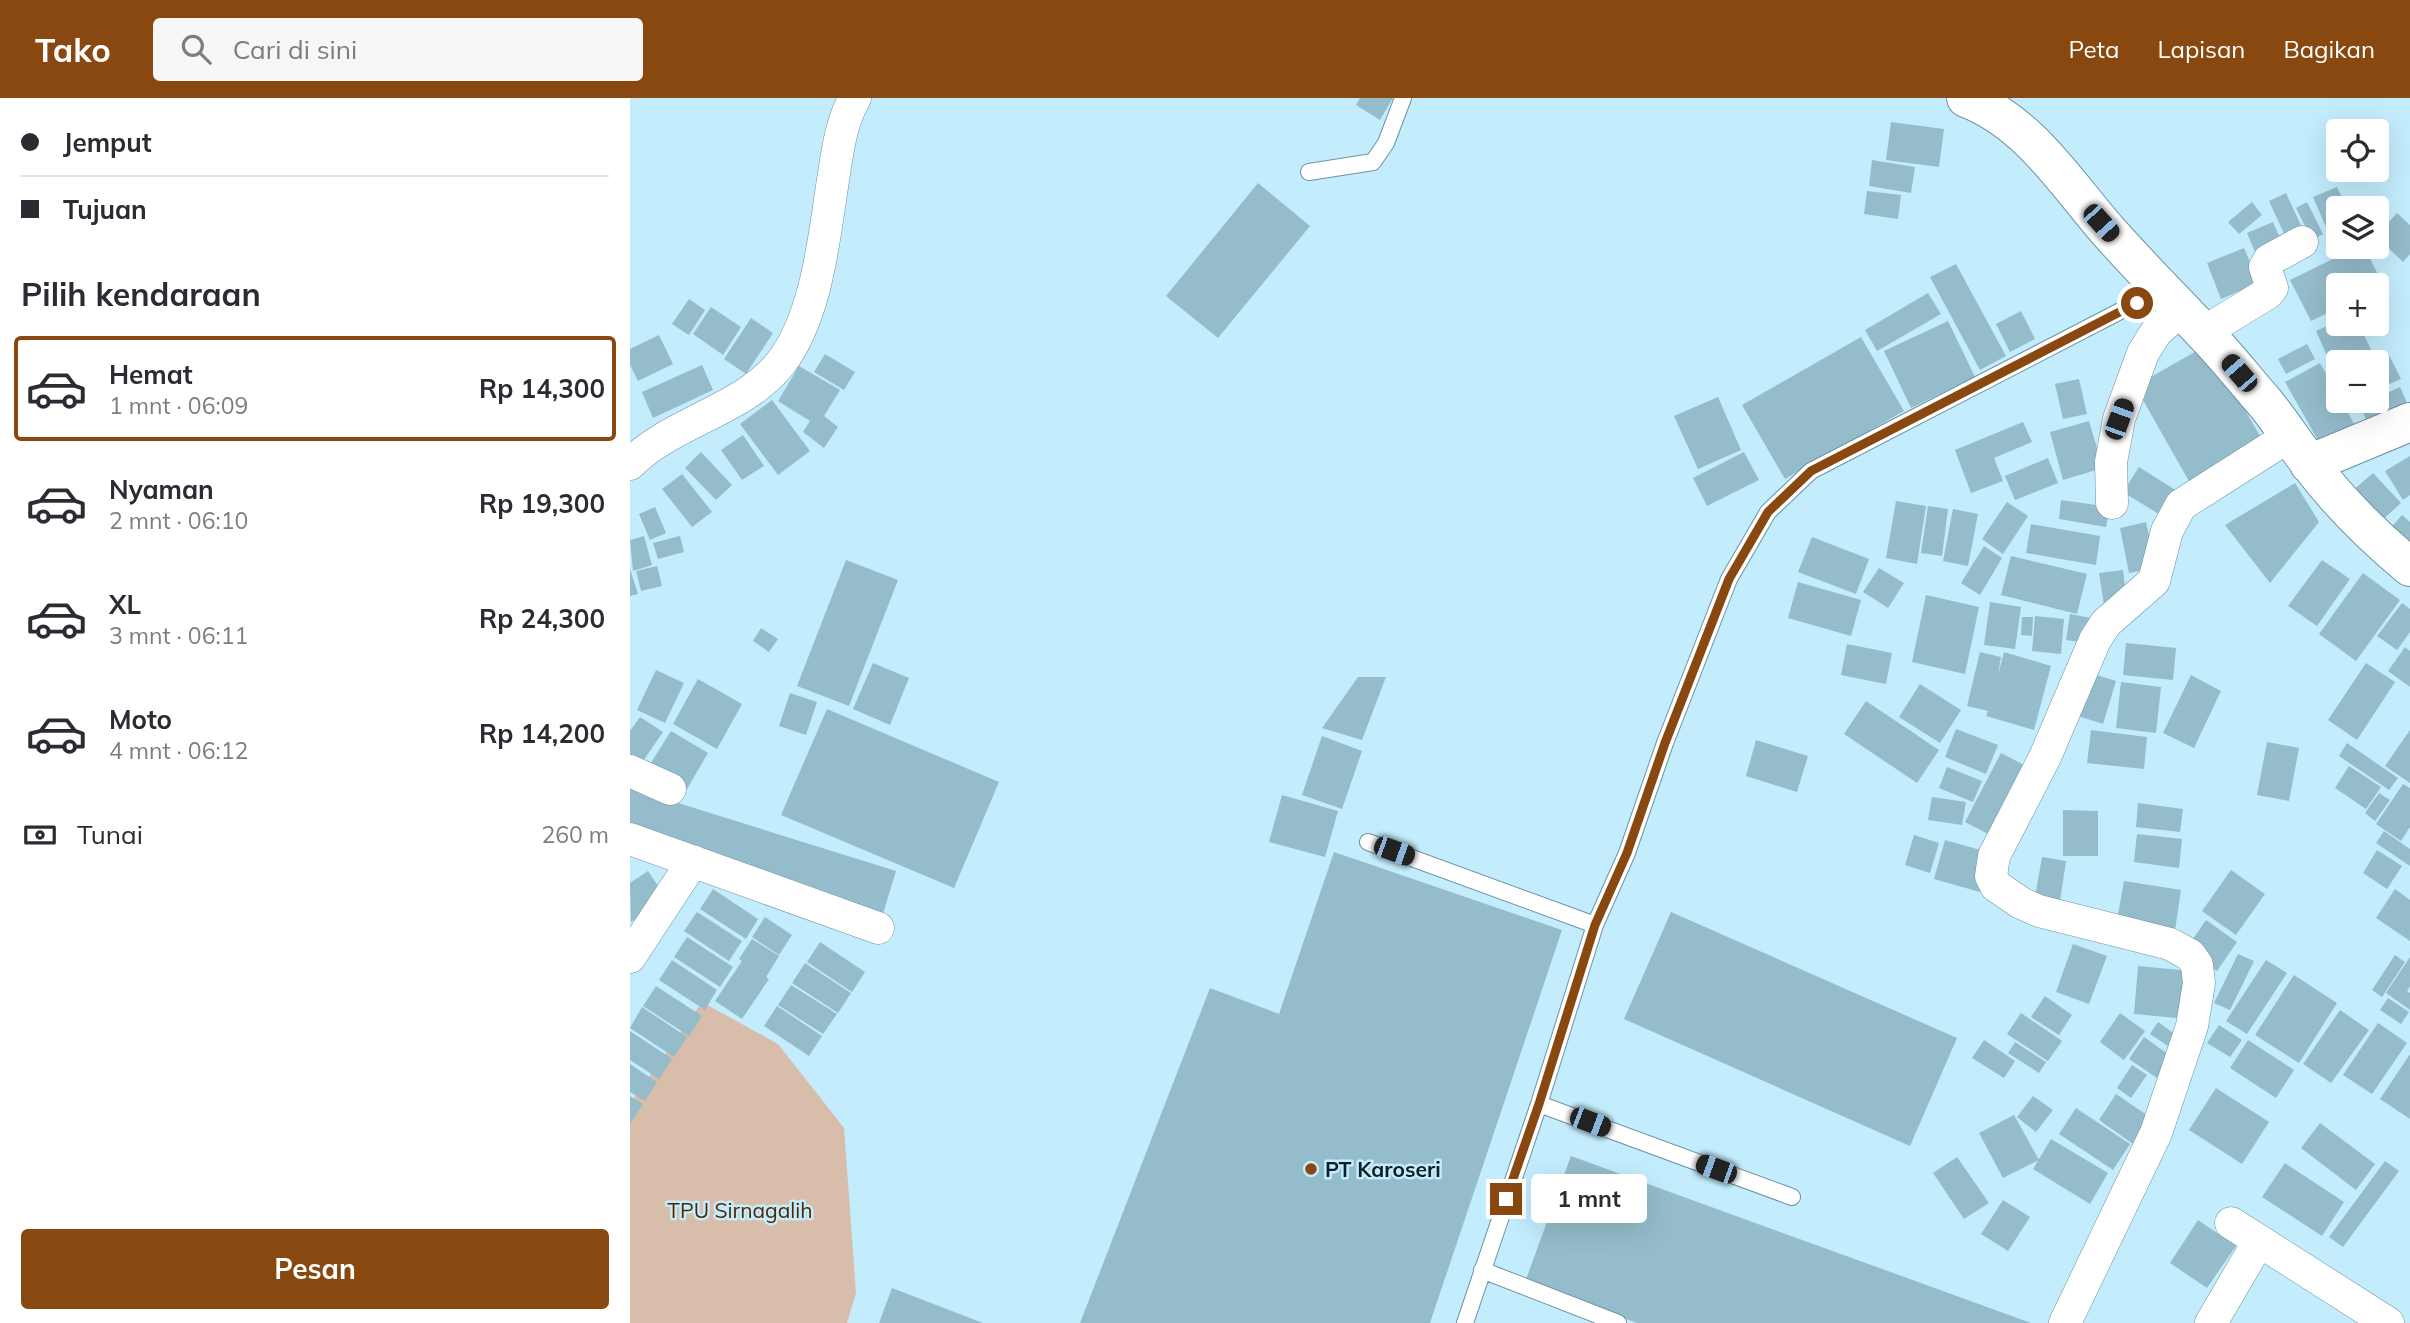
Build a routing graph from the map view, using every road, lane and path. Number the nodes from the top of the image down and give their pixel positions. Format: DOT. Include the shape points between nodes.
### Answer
graph roads {
  1 [pos="855,98"];
  2 [pos="1403,98"];
  3 [pos="1966,98"];
  4 [pos="1309,172"];
  5 [pos="2302,242"];
  6 [pos="2182,311"];
  7 [pos="2410,422"];
  8 [pos="2300,449"];
  9 [pos="630,464"];
  10 [pos="2112,503"];
  11 [pos="2410,567"];
  12 [pos="630,771"];
  13 [pos="670,789"];
  14 [pos="630,839"];
  15 [pos="1368,842"];
  16 [pos="693,861"];
  17 [pos="1595,925"];
  18 [pos="878,929"];
  19 [pos="630,957"];
  20 [pos="1539,1104"];
  21 [pos="1792,1197"];
  22 [pos="2231,1223"];
  23 [pos="2259,1241"];
  24 [pos="1482,1270"];
  25 [pos="1465,1323"];
  26 [pos="1618,1323"];
  27 [pos="2065,1323"];
  28 [pos="2211,1323"];
  29 [pos="2388,1323"];
  1 -- 9 [label="street" via="837,153 817,284 782,361 760,386 703,416"];
  2 -- 4 [label="lane" via="1386,143 1373,162"];
  3 -- 6 [label="street" via="2014,124"];
  5 -- 6 [label="street" via="2269,260 2265,267 2273,288"];
  6 -- 8 [label="street"];
  6 -- 10 [label="street" via="2156,332 2143,354 2119,419 2110,462"];
  6 -- 17 [label="lane" via="1811,471 1768,512 1729,579 1627,853"];
  7 -- 8 [label="street"];
  8 -- 11 [label="street" via="2371,534"];
  8 -- 27 [label="street" via="2181,505 2167,531 2154,581 2106,623 2095,640 2045,757 1994,856 1991,876 1996,886 2021,903 2170,944 2190,955 2197,965 2192,1026 2156,1133"];
  12 -- 13 [label="street"];
  14 -- 16 [label="street"];
  15 -- 17 [label="lane"];
  16 -- 18 [label="street"];
  16 -- 19 [label="street"];
  17 -- 20 [label="lane"];
  20 -- 21 [label="lane"];
  20 -- 24 [label="lane"];
  22 -- 23 [label="street"];
  23 -- 28 [label="street"];
  23 -- 29 [label="street"];
  24 -- 25 [label="lane"];
  24 -- 26 [label="lane"];
}
